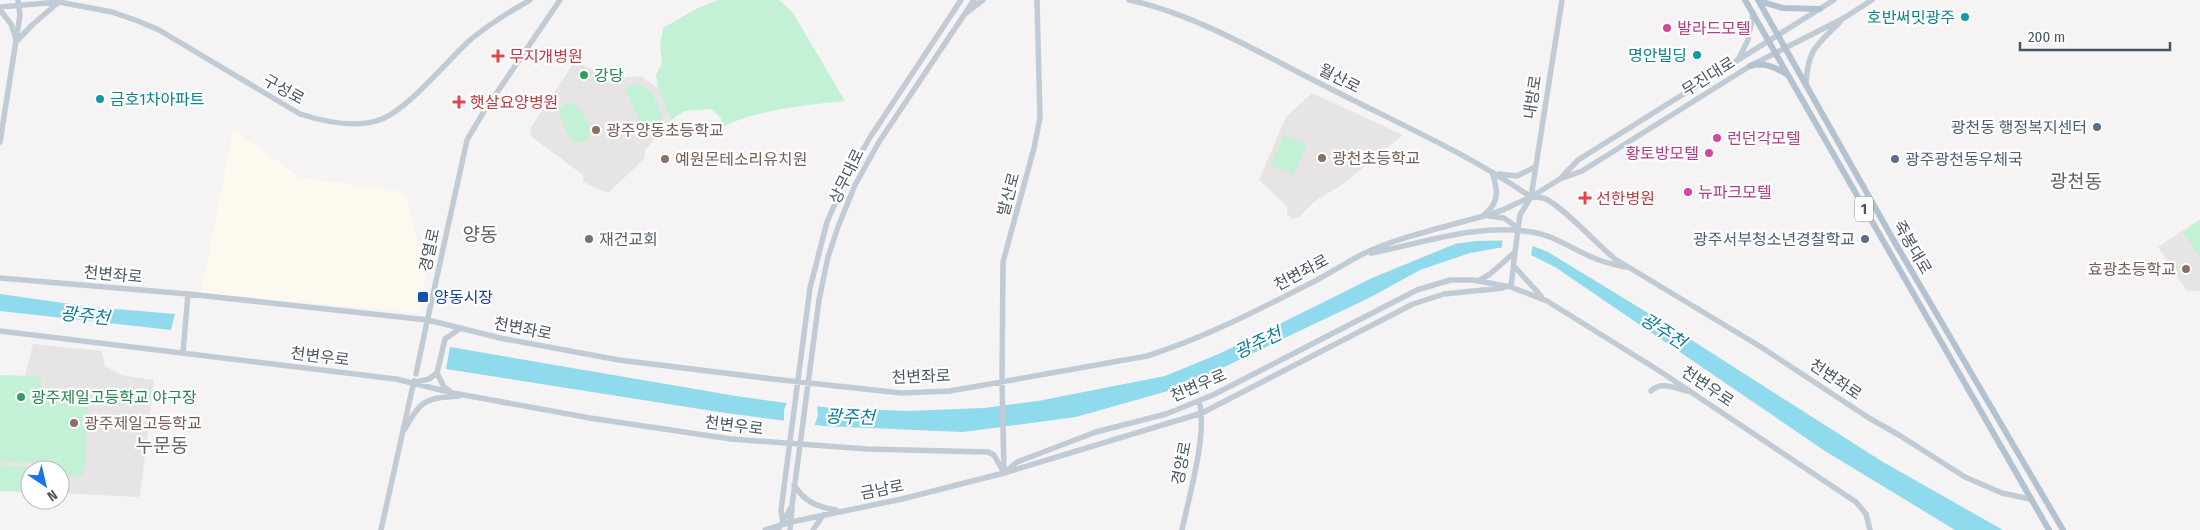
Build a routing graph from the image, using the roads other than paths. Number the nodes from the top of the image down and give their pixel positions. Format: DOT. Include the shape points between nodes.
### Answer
graph roads {
  1 [pos="3,0"];
  2 [pos="530,0"];
  3 [pos="560,0"];
  4 [pos="961,0"];
  5 [pos="974,0"];
  6 [pos="983,0"];
  7 [pos="1037,0"];
  8 [pos="1129,0"];
  9 [pos="1562,0"];
  10 [pos="1745,0"];
  11 [pos="1834,0"];
  12 [pos="1872,0"];
  13 [pos="56,1"];
  14 [pos="1759,1"];
  15 [pos="19,3"];
  16 [pos="0,7"];
  17 [pos="1820,9"];
  18 [pos="1753,13"];
  19 [pos="961,17"];
  20 [pos="1844,18"];
  21 [pos="1777,35"];
  22 [pos="1769,40"];
  23 [pos="17,42"];
  24 [pos="1785,48"];
  25 [pos="1776,52"];
  26 [pos="1738,59"];
  27 [pos="1750,66"];
  28 [pos="1788,75"];
  29 [pos="1806,88"];
  30 [pos="0,142"];
  31 [pos="1536,167"];
  32 [pos="1492,172"];
  33 [pos="1560,179"];
  34 [pos="1530,197"];
  35 [pos="1482,216"];
  36 [pos="1518,228"];
  37 [pos="1515,252"];
  38 [pos="1361,255"];
  39 [pos="1514,266"];
  40 [pos="1632,268"];
  41 [pos="0,278"];
  42 [pos="1478,280"];
  43 [pos="1511,287"];
  44 [pos="188,294"];
  45 [pos="1547,301"];
  46 [pos="428,320"];
  47 [pos="461,328"];
  48 [pos="0,332"];
  49 [pos="183,352"];
  50 [pos="437,373"];
  51 [pos="1002,381"];
  52 [pos="414,382"];
  53 [pos="796,384"];
  54 [pos="807,386"];
  55 [pos="1651,391"];
  56 [pos="452,393"];
  57 [pos="1692,393"];
  58 [pos="470,396"];
  59 [pos="1199,401"];
  60 [pos="1202,413"];
  61 [pos="402,435"];
  62 [pos="789,444"];
  63 [pos="800,445"];
  64 [pos="1004,473"];
  65 [pos="794,485"];
  66 [pos="2032,501"];
  67 [pos="792,506"];
  68 [pos="841,511"];
  69 [pos="823,515"];
  70 [pos="791,522"];
  71 [pos="783,524"];
  72 [pos="381,530"];
  73 [pos="765,530"];
  74 [pos="777,530"];
  75 [pos="790,530"];
  76 [pos="813,530"];
  77 [pos="1182,530"];
  78 [pos="1870,530"];
  79 [pos="2049,530"];
  80 [pos="2063,530"];
  1 -- 16 [label="street"];
  2 -- 13 [label="street, 구성로" via="470,40 394,112 381,119 352,123 325,121 300,114 159,30 138,21 112,12"];
  3 -- 46 [label="street, 경열로" via="467,140"];
  4 -- 53 [label="street, 상무대로" via="869,139 841,190 820,247 810,288"];
  5 -- 19 [label="street, 상무대로"];
  6 -- 19 [label="street"];
  7 -- 51 [label="street, 발산로" via="1040,118 1003,262"];
  8 -- 32 [label="street, 월산로" via="1202,25"];
  9 -- 31 [label="street, 내방로"];
  10 -- 18 [label="main road, 죽봉대로 / 1"];
  11 -- 17 [label="street, 무진대로"];
  12 -- 20 [label="street, 무진대로"];
  13 -- 15 [label="street, 구성로"];
  13 -- 23 [label="street"];
  14 -- 17 [label="main road" via="1783,8"];
  14 -- 21 [label="main road, 죽봉대로 / 1"];
  15 -- 16 [label="street, 구성로"];
  15 -- 23 [label="street"];
  16 -- 23 [label="street" via="12,24"];
  17 -- 21 [label="street, 무진대로"];
  18 -- 22 [label="main road, 죽봉대로 / 1"];
  18 -- 26 [label="street" via="1748,40"];
  19 -- 54 [label="street, 상무대로" via="879,142 855,185 828,257"];
  20 -- 24 [label="street, 무진대로"];
  20 -- 29 [label="street" via="1812,50"];
  21 -- 22 [label="street, 무진대로"];
  21 -- 24 [label="main road, 죽봉대로 / 1"];
  22 -- 25 [label="main road, 죽봉대로 / 1"];
  22 -- 26 [label="street, 무진대로"];
  23 -- 30 [label="street"];
  24 -- 25 [label="street, 무진대로"];
  24 -- 29 [label="main road, 죽봉대로 / 1"];
  25 -- 27 [label="street, 무진대로"];
  25 -- 28 [label="main road, 죽봉대로 / 1"];
  26 -- 33 [label="street, 무진대로" via="1578,160"];
  27 -- 28 [label="main road" via="1759,63"];
  27 -- 33 [label="street, 무진대로" via="1582,171"];
  28 -- 66 [label="main road, 죽봉대로 / 1"];
  29 -- 80 [label="main road, 죽봉대로 / 1"];
  31 -- 32 [label="street" via="1517,176"];
  31 -- 34 [label="street, 내방로"];
  32 -- 34 [label="street, 월산로"];
  32 -- 35 [label="street" via="1496,199"];
  33 -- 34 [label="street, 무진대로"];
  34 -- 35 [label="street, 천변좌로" via="1504,210"];
  34 -- 36 [label="street, 무진대로, bridge" via="1520,215"];
  34 -- 40 [label="street, 천변좌로" via="1545,198 1555,203 1599,246"];
  35 -- 36 [label="street" via="1498,216"];
  35 -- 38 [label="street, 천변좌로" via="1405,237"];
  36 -- 37 [label="street, bridge"];
  37 -- 39 [label="street"];
  37 -- 42 [label="street"];
  38 -- 40 [label="street, 천변좌로" via="1442,236 1501,230 1545,235 1599,260"];
  38 -- 51 [label="street, 천변좌로" via="1291,293 1173,348 1147,356"];
  39 -- 43 [label="street"];
  39 -- 45 [label="street" via="1531,288"];
  40 -- 66 [label="street, 천변좌로" via="1966,477 1992,490"];
  41 -- 44 [label="street, 천변좌로"];
  42 -- 43 [label="street, 천변우로"];
  42 -- 59 [label="street, 천변우로" via="1450,280 1417,290"];
  43 -- 45 [label="street, 천변우로"];
  43 -- 60 [label="street, 천변우로" via="1444,294 1413,304"];
  44 -- 46 [label="street, 천변좌로"];
  44 -- 49 [label="street"];
  45 -- 57 [label="street, 천변우로"];
  46 -- 47 [label="street, 천변좌로"];
  46 -- 52 [label="street, 경열로, bridge"];
  47 -- 50 [label="street" via="446,339"];
  47 -- 53 [label="street, 천변좌로" via="619,360"];
  48 -- 49 [label="street, 천변우로"];
  49 -- 52 [label="street, 천변우로"];
  50 -- 52 [label="street" via="429,380"];
  50 -- 56 [label="street" via="444,387"];
  51 -- 54 [label="street, 천변좌로" via="919,394"];
  51 -- 64 [label="street, 발산로"];
  52 -- 56 [label="street, 천변우로"];
  52 -- 61 [label="street, 경열로"];
  53 -- 54 [label="street, 천변좌로"];
  53 -- 62 [label="street, 상무대로"];
  54 -- 63 [label="street, 상무대로"];
  55 -- 57 [label="street" via="1663,386"];
  56 -- 58 [label="street, 천변우로"];
  57 -- 78 [label="street, 천변우로" via="1856,502 1866,514"];
  58 -- 61 [label="street" via="442,397 421,404"];
  58 -- 62 [label="street, 천변우로" via="634,426 731,440"];
  59 -- 60 [label="street, 경양로"];
  59 -- 64 [label="street, 천변우로" via="1166,414 1078,439 1017,462"];
  60 -- 64 [label="street, 천변우로"];
  60 -- 77 [label="street, 경양로"];
  61 -- 72 [label="street, 경열로"];
  62 -- 63 [label="street, 천변우로"];
  62 -- 71 [label="street" via="781,510"];
  63 -- 64 [label="street, 천변우로" via="988,452 994,455"];
  63 -- 65 [label="street"];
  64 -- 68 [label="street, 금남로"];
  65 -- 67 [label="street"];
  65 -- 68 [label="street" via="815,506"];
  66 -- 79 [label="main road, 1"];
  67 -- 70 [label="street"];
  67 -- 71 [label="street"];
  68 -- 69 [label="street, 금남로"];
  69 -- 70 [label="street, 금남로"];
  69 -- 76 [label="street"];
  70 -- 71 [label="street, 금남로"];
  70 -- 75 [label="street"];
  71 -- 73 [label="street, 금남로"];
  71 -- 74 [label="street"];
}
